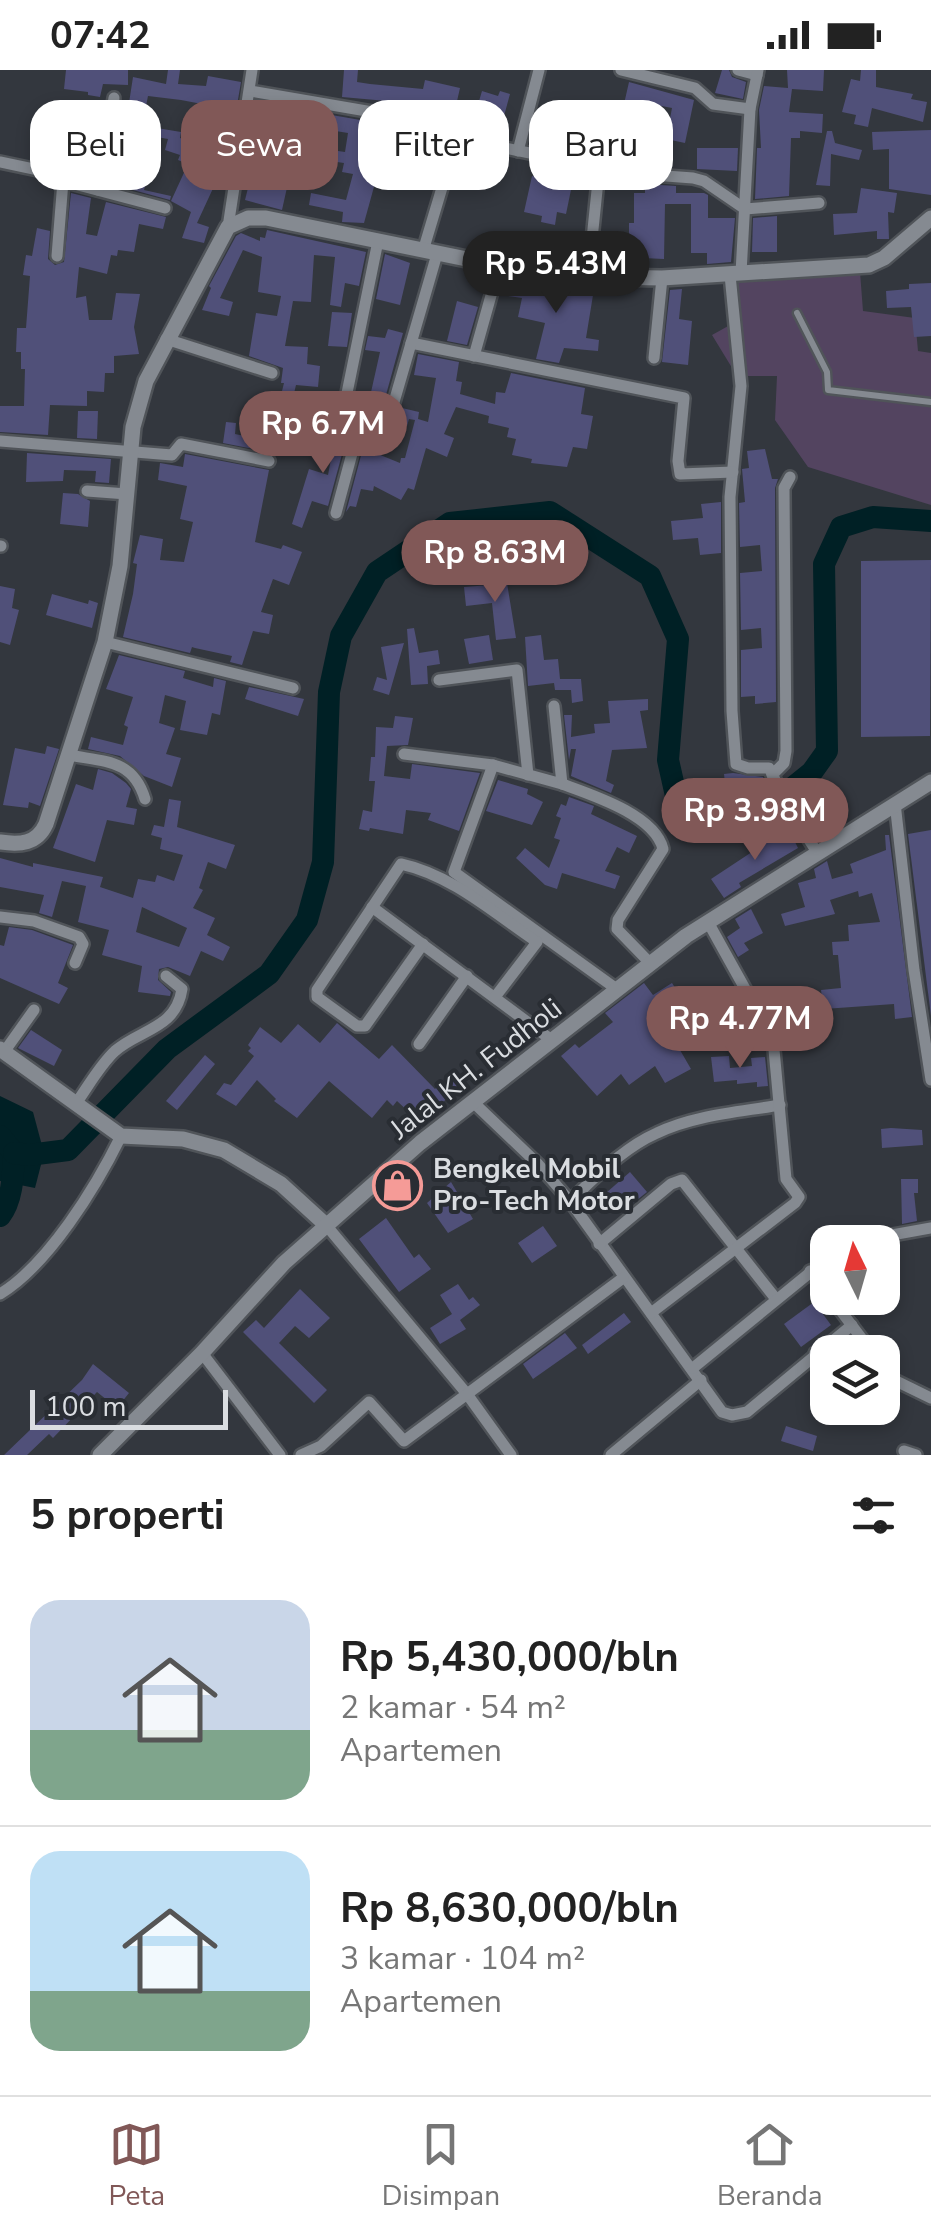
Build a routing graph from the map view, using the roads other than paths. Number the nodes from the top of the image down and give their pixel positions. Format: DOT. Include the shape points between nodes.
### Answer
graph roads {
  1 [pos="252,70"];
  2 [pos="539,70"];
  3 [pos="621,70"];
  4 [pos="738,70"];
  5 [pos="757,72"];
  6 [pos="250,91"];
  7 [pos="750,109"];
  8 [pos="358,110"];
  9 [pos="509,149"];
  10 [pos="518,151"];
  11 [pos="529,153"];
  12 [pos="0,162"];
  13 [pos="30,168"];
  14 [pos="673,176"];
  15 [pos="63,190"];
  16 [pos="98,190"];
  17 [pos="444,190"];
  18 [pos="600,190"];
  19 [pos="820,203"];
  20 [pos="166,208"];
  21 [pos="745,209"];
  22 [pos="931,218"];
  23 [pos="228,227"];
  24 [pos="378,241"];
  25 [pos="430,253"];
  26 [pos="57,256"];
  27 [pos="499,267"];
  28 [pos="735,274"];
  29 [pos="588,278"];
  30 [pos="662,278"];
  31 [pos="797,313"];
  32 [pos="166,339"];
  33 [pos="411,343"];
  34 [pos="474,356"];
  35 [pos="654,358"];
  36 [pos="272,373"];
  37 [pos="931,402"];
  38 [pos="385,433"];
  39 [pos="0,441"];
  40 [pos="131,452"];
  41 [pos="269,461"];
  42 [pos="733,472"];
  43 [pos="790,476"];
  44 [pos="87,491"];
  45 [pos="127,494"];
  46 [pos="336,513"];
  47 [pos="105,642"];
  48 [pos="439,680"];
  49 [pos="293,688"];
  50 [pos="554,706"];
  51 [pos="404,754"];
  52 [pos="70,756"];
  53 [pos="493,766"];
  54 [pos="528,776"];
  55 [pos="775,780"];
  56 [pos="931,782"];
  57 [pos="562,784"];
  58 [pos="145,800"];
  59 [pos="895,802"];
  60 [pos="0,842"];
  61 [pos="817,852"];
  62 [pos="372,906"];
  63 [pos="0,917"];
  64 [pos="708,922"];
  65 [pos="423,944"];
  66 [pos="75,962"];
  67 [pos="651,964"];
  68 [pos="166,976"];
  69 [pos="467,976"];
  70 [pos="618,990"];
  71 [pos="495,997"];
  72 [pos="926,1002"];
  73 [pos="34,1010"];
  74 [pos="553,1041"];
  75 [pos="419,1044"];
  76 [pos="2,1051"];
  77 [pos="931,1080"];
  78 [pos="77,1102"];
  79 [pos="473,1102"];
  80 [pos="780,1105"];
  81 [pos="119,1135"];
  82 [pos="570,1201"];
  83 [pos="326,1225"];
  84 [pos="931,1228"];
  85 [pos="900,1234"];
  86 [pos="600,1244"];
  87 [pos="736,1248"];
  88 [pos="810,1271"];
  89 [pos="624,1278"];
  90 [pos="0,1294"];
  91 [pos="776,1299"];
  92 [pos="650,1312"];
  93 [pos="844,1315"];
  94 [pos="852,1325"];
  95 [pos="839,1335"];
  96 [pos="859,1335"];
  97 [pos="202,1353"];
  98 [pos="810,1357"];
  99 [pos="693,1368"];
  100 [pos="701,1380"];
  101 [pos="900,1383"];
  102 [pos="467,1394"];
  103 [pos="931,1398"];
  104 [pos="100,1455"];
  105 [pos="280,1455"];
  106 [pos="301,1455"];
  107 [pos="511,1455"];
  108 [pos="610,1455"];
  1 -- 6 [label="street"];
  2 -- 10 [label="street"];
  3 -- 7 [label="street" via="695,88 711,103"];
  4 -- 5 [label="street"];
  5 -- 7 [label="street"];
  6 -- 8 [label="street"];
  6 -- 23 [label="street"];
  7 -- 21 [label="street"];
  9 -- 10 [label="street"];
  10 -- 11 [label="street"];
  12 -- 13 [label="street"];
  14 -- 21 [label="street" via="704,181"];
  15 -- 26 [label="street"];
  16 -- 20 [label="street"];
  17 -- 25 [label="street"];
  18 -- 29 [label="street"];
  19 -- 21 [label="street"];
  21 -- 28 [label="street"];
  22 -- 28 [label="main road" via="868,265"];
  23 -- 24 [label="main road" via="266,218"];
  23 -- 32 [label="main road"];
  24 -- 25 [label="main road"];
  24 -- 46 [label="street" via="347,393 362,417"];
  25 -- 27 [label="main road"];
  25 -- 33 [label="street"];
  27 -- 29 [label="main road"];
  27 -- 34 [label="street"];
  28 -- 30 [label="main road"];
  28 -- 42 [label="street" via="741,386"];
  29 -- 30 [label="main road"];
  30 -- 35 [label="street"];
  31 -- 37 [label="lane" via="828,372 828,390"];
  32 -- 36 [label="street"];
  32 -- 40 [label="main road" via="146,381"];
  33 -- 34 [label="street"];
  33 -- 38 [label="street"];
  34 -- 42 [label="street" via="684,398 680,474"];
  39 -- 40 [label="street"];
  40 -- 41 [label="street" via="172,455 181,444"];
  40 -- 45 [label="main road"];
  42 -- 55 [label="street" via="736,764 768,767"];
  43 -- 55 [label="street" via="784,488 786,751"];
  44 -- 45 [label="street"];
  45 -- 47 [label="main road"];
  47 -- 49 [label="street"];
  47 -- 52 [label="main road"];
  48 -- 54 [label="street" via="518,670"];
  50 -- 57 [label="street"];
  51 -- 53 [label="street"];
  52 -- 58 [label="street" via="128,770"];
  52 -- 60 [label="main road" via="43,831 21,844"];
  53 -- 54 [label="street"];
  53 -- 70 [label="street" via="454,872"];
  54 -- 57 [label="street"];
  55 -- 61 [label="street"];
  56 -- 59 [label="main road, Jalal KH. Fudholi"];
  57 -- 67 [label="street" via="621,808 662,842 617,929"];
  59 -- 61 [label="main road, Jalal KH. Fudholi"];
  59 -- 72 [label="street"];
  61 -- 64 [label="main road, Jalal KH. Fudholi"];
  62 -- 65 [label="street"];
  62 -- 65 [label="street" via="316,990 357,1026 365,1026"];
  62 -- 71 [label="street" via="397,867 406,865 460,890 537,942"];
  63 -- 66 [label="street" via="79,937 83,944"];
  64 -- 67 [label="main road, Jalal KH. Fudholi"];
  64 -- 80 [label="street" via="771,1032"];
  65 -- 69 [label="street"];
  67 -- 70 [label="main road, Jalal KH. Fudholi"];
  68 -- 78 [label="street" via="182,990 172,1015 123,1044"];
  69 -- 71 [label="street"];
  69 -- 75 [label="street"];
  70 -- 74 [label="main road, Jalal KH. Fudholi"];
  71 -- 74 [label="street"];
  72 -- 77 [label="street"];
  73 -- 76 [label="street"];
  74 -- 79 [label="main road, Jalal KH. Fudholi"];
  76 -- 78 [label="main road"];
  78 -- 81 [label="main road"];
  79 -- 82 [label="street"];
  79 -- 83 [label="main road, Jalal KH. Fudholi"];
  80 -- 82 [label="street" via="659,1132 623,1153"];
  80 -- 87 [label="street" via="786,1179 798,1200"];
  81 -- 83 [label="main road" via="183,1139 224,1150 281,1184"];
  81 -- 90 [label="street" via="104,1171 34,1269"];
  82 -- 86 [label="street"];
  83 -- 97 [label="main road, Jalal KH. Fudholi"];
  83 -- 102 [label="street"];
  84 -- 85 [label="street"];
  86 -- 87 [label="street" via="682,1180"];
  86 -- 89 [label="street"];
  87 -- 91 [label="street"];
  87 -- 92 [label="street"];
  88 -- 91 [label="street"];
  89 -- 92 [label="street"];
  89 -- 102 [label="street"];
  91 -- 99 [label="street"];
  92 -- 99 [label="street"];
  93 -- 94 [label="street"];
  94 -- 95 [label="street"];
  94 -- 96 [label="street"];
  97 -- 104 [label="main road, Jalal KH. Fudholi"];
  97 -- 105 [label="street"];
  98 -- 100 [label="street" via="747,1412 722,1412"];
  99 -- 100 [label="street"];
  100 -- 108 [label="street"];
  101 -- 103 [label="street"];
  102 -- 106 [label="street" via="403,1441 369,1402 322,1446"];
  102 -- 107 [label="street"];
}
